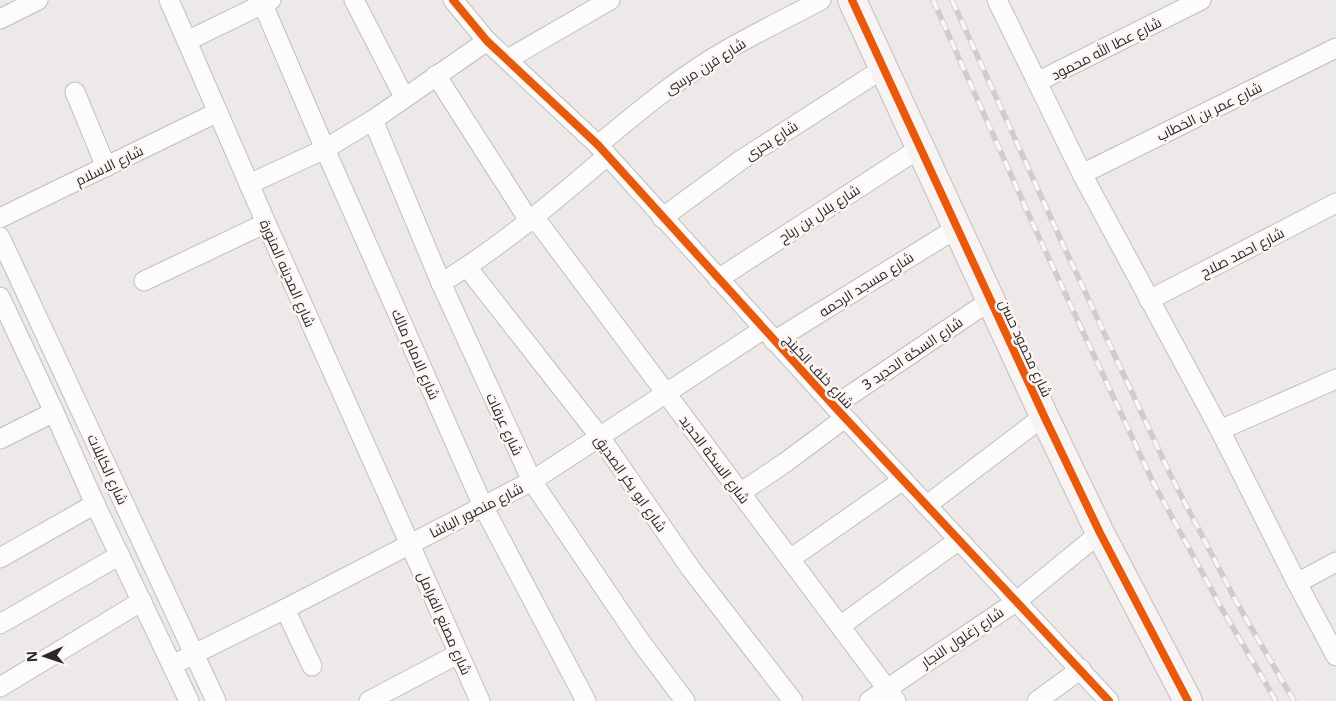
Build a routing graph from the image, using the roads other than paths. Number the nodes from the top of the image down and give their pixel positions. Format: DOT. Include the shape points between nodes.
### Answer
graph roads {
  1 [pos="38,0"];
  2 [pos="169,0"];
  3 [pos="354,0"];
  4 [pos="453,0"];
  5 [pos="821,0"];
  6 [pos="852,0"];
  7 [pos="998,0"];
  8 [pos="1201,0"];
  9 [pos="265,1"];
  10 [pos="607,1"];
  11 [pos="0,19"];
  12 [pos="187,41"];
  13 [pos="486,41"];
  14 [pos="1336,48"];
  15 [pos="508,59"];
  16 [pos="884,68"];
  17 [pos="436,75"];
  18 [pos="1037,82"];
  19 [pos="74,92"];
  20 [pos="404,97"];
  21 [pos="218,112"];
  22 [pos="372,120"];
  23 [pos="920,148"];
  24 [pos="325,149"];
  25 [pos="602,151"];
  26 [pos="106,167"];
  27 [pos="1082,174"];
  28 [pos="249,184"];
  29 [pos="1336,203"];
  30 [pos="0,218"];
  31 [pos="662,218"];
  32 [pos="532,220"];
  33 [pos="266,223"];
  34 [pos="957,228"];
  35 [pos="0,237"];
  36 [pos="467,267"];
  37 [pos="718,279"];
  38 [pos="144,280"];
  39 [pos="441,283"];
  40 [pos="0,297"];
  41 [pos="991,300"];
  42 [pos="1149,300"];
  43 [pos="6,328"];
  44 [pos="769,335"];
  45 [pos="1336,379"];
  46 [pos="666,394"];
  47 [pos="54,412"];
  48 [pos="839,412"];
  49 [pos="1044,416"];
  50 [pos="1220,430"];
  51 [pos="600,437"];
  52 [pos="0,439"];
  53 [pos="903,480"];
  54 [pos="532,481"];
  55 [pos="740,493"];
  56 [pos="95,504"];
  57 [pos="927,505"];
  58 [pos="483,506"];
  59 [pos="1100,533"];
  60 [pos="959,540"];
  61 [pos="410,544"];
  62 [pos="120,555"];
  63 [pos="0,558"];
  64 [pos="790,559"];
  65 [pos="1336,562"];
  66 [pos="1296,583"];
  67 [pos="1017,600"];
  68 [pos="142,601"];
  69 [pos="285,609"];
  70 [pos="0,624"];
  71 [pos="840,626"];
  72 [pos="458,654"];
  73 [pos="194,655"];
  74 [pos="1336,656"];
  75 [pos="172,665"];
  76 [pos="312,666"];
  77 [pos="1081,669"];
  78 [pos="1,684"];
  79 [pos="891,694"];
  80 [pos="189,701"];
  81 [pos="216,701"];
  82 [pos="370,701"];
  83 [pos="480,701"];
  84 [pos="586,701"];
  85 [pos="685,701"];
  86 [pos="793,701"];
  87 [pos="869,701"];
  88 [pos="1036,701"];
  89 [pos="1109,701"];
  90 [pos="1188,701"];
  1 -- 11 [label="street"];
  2 -- 12 [label="street, شارع المدينه المنورة"];
  3 -- 20 [label="street"];
  4 -- 13 [label="street, شارع خلف الكينج"];
  5 -- 25 [label="street, شارع فرن مرسى" via="729,48 692,72 651,101"];
  6 -- 16 [label="street, شارع محمود حسن"];
  7 -- 18 [label="street"];
  8 -- 18 [label="street, شارع عطا الله محمود"];
  9 -- 12 [label="street"];
  9 -- 24 [label="street, شارع الامام مالك"];
  10 -- 15 [label="street"];
  12 -- 21 [label="street, شارع المدينه المنورة"];
  13 -- 15 [label="street, شارع خلف الكينج"];
  13 -- 17 [label="street"];
  14 -- 27 [label="street, شارع عمر بن الخطاب"];
  15 -- 25 [label="street, شارع خلف الكينج"];
  16 -- 23 [label="street, شارع محمود حسن"];
  16 -- 31 [label="street, شارع بحرى" via="741,160"];
  17 -- 20 [label="street"];
  17 -- 32 [label="street, شارع السكة الحديد"];
  18 -- 27 [label="street"];
  19 -- 26 [label="street"];
  20 -- 22 [label="street"];
  21 -- 26 [label="street, شارع الاسلام"];
  21 -- 28 [label="street, شارع المدينه المنورة"];
  22 -- 24 [label="street"];
  22 -- 39 [label="street, شارع عرفات"];
  23 -- 34 [label="street, شارع محمود حسن"];
  23 -- 37 [label="street, شارع بلال بن رباح"];
  24 -- 28 [label="street"];
  24 -- 58 [label="street, شارع الامام مالك"];
  25 -- 31 [label="street, شارع خلف الكينج"];
  25 -- 32 [label="street, شارع فرن مرسى"];
  26 -- 30 [label="street, شارع الاسلام"];
  27 -- 42 [label="street"];
  28 -- 33 [label="street, شارع المدينه المنورة"];
  29 -- 42 [label="street, شارع احمد صلاح"];
  31 -- 37 [label="street, شارع خلف الكينج"];
  32 -- 36 [label="street, شارع فرن مرسى"];
  32 -- 46 [label="street, شارع السكة الحديد"];
  33 -- 38 [label="street"];
  33 -- 61 [label="street, شارع المدينه المنورة"];
  34 -- 41 [label="street, شارع محمود حسن"];
  34 -- 44 [label="street, شارع مسجد الرحمه"];
  35 -- 73 [label="street, شارع الكابلات"];
  36 -- 39 [label="street, شارع فرن مرسى"];
  36 -- 51 [label="street, شارع ابو بكر الصديق"];
  37 -- 44 [label="street, شارع خلف الكينج"];
  39 -- 54 [label="street, شارع عرفات"];
  40 -- 43 [label="street, شارع الكابلات"];
  41 -- 48 [label="street, شارع السكة الحديد 3"];
  41 -- 49 [label="street, شارع محمود حسن"];
  42 -- 50 [label="street"];
  43 -- 47 [label="street, شارع الكابلات"];
  44 -- 46 [label="street, شارع منصور الباشا"];
  44 -- 48 [label="street, شارع خلف الكينج"];
  45 -- 50 [label="street"];
  46 -- 51 [label="street, شارع منصور الباشا"];
  46 -- 55 [label="street, شارع السكة الحديد"];
  47 -- 52 [label="street"];
  47 -- 56 [label="street, شارع الكابلات"];
  48 -- 53 [label="street, شارع خلف الكينج"];
  48 -- 55 [label="street, شارع السكة الحديد 3" via="786,462"];
  49 -- 57 [label="street"];
  49 -- 59 [label="street, شارع محمود حسن"];
  50 -- 66 [label="street"];
  51 -- 54 [label="street, شارع منصور الباشا"];
  51 -- 86 [label="street, شارع ابو بكر الصديق" via="691,569"];
  53 -- 57 [label="street, شارع خلف الكينج"];
  53 -- 64 [label="street"];
  54 -- 58 [label="street, شارع منصور الباشا"];
  54 -- 85 [label="street, شارع عرفات"];
  55 -- 64 [label="street, شارع السكة الحديد"];
  56 -- 62 [label="street, شارع الكابلات"];
  56 -- 63 [label="street"];
  57 -- 60 [label="street, شارع خلف الكينج"];
  58 -- 61 [label="street, شارع منصور الباشا"];
  58 -- 84 [label="street, شارع الامام مالك"];
  59 -- 67 [label="street, شارع زغلول النجار"];
  59 -- 90 [label="street, شارع محمود حسن"];
  60 -- 67 [label="street, شارع خلف الكينج"];
  60 -- 71 [label="street"];
  61 -- 69 [label="street, شارع منصور الباشا"];
  61 -- 72 [label="street, شارع مصنع الفرامل"];
  62 -- 68 [label="street, شارع الكابلات"];
  62 -- 70 [label="street"];
  64 -- 71 [label="street, شارع السكة الحديد"];
  65 -- 66 [label="street"];
  66 -- 74 [label="street"];
  67 -- 77 [label="street, شارع خلف الكينج"];
  67 -- 79 [label="street, شارع زغلول النجار"];
  68 -- 75 [label="street, شارع الكابلات"];
  68 -- 78 [label="street"];
  69 -- 73 [label="street, شارع منصور الباشا"];
  69 -- 76 [label="street"];
  71 -- 79 [label="street, شارع السكة الحديد"];
  72 -- 82 [label="street"];
  72 -- 83 [label="street, شارع مصنع الفرامل"];
  73 -- 75 [label="street, شارع منصور الباشا"];
  73 -- 81 [label="street, شارع الكابلات"];
  75 -- 80 [label="street, شارع الكابلات"];
  77 -- 88 [label="street"];
  77 -- 89 [label="street, شارع خلف الكينج"];
  79 -- 87 [label="street, شارع زغلول النجار"];
}
